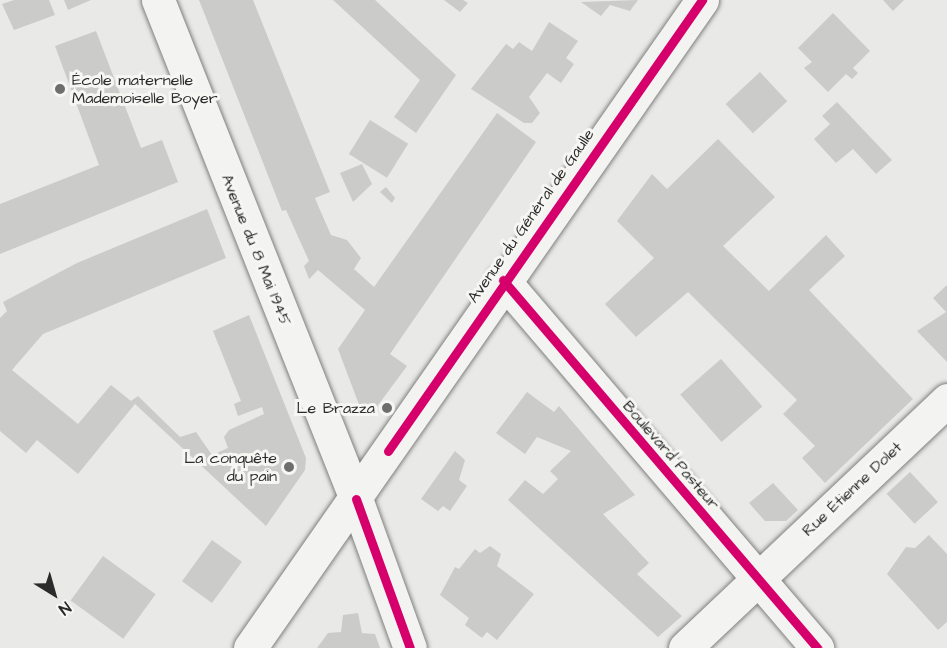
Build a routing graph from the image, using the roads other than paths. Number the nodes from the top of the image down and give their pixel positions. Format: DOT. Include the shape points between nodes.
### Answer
graph roads {
  1 [pos="158,0"];
  2 [pos="702,0"];
  3 [pos="503,280"];
  4 [pos="947,400"];
  5 [pos="356,499"];
  6 [pos="758,579"];
  7 [pos="250,648"];
  8 [pos="410,648"];
  9 [pos="686,648"];
  10 [pos="817,648"];
  1 -- 5 [label="main road, Avenue du 8 Mai 1945"];
  2 -- 3 [label="main road, Avenue du Général de Gaulle"];
  3 -- 5 [label="main road, Avenue du Général de Gaulle"];
  3 -- 6 [label="main road, Boulevard Pasteur"];
  4 -- 6 [label="main road, Rue Étienne Dolet"];
  5 -- 7 [label="main road, Avenue du Général de Gaulle"];
  5 -- 8 [label="main road, Avenue du 8 Mai 1945"];
  6 -- 9 [label="main road, Rue Étienne Dolet"];
  6 -- 10 [label="main road, Boulevard Pasteur"];
}
